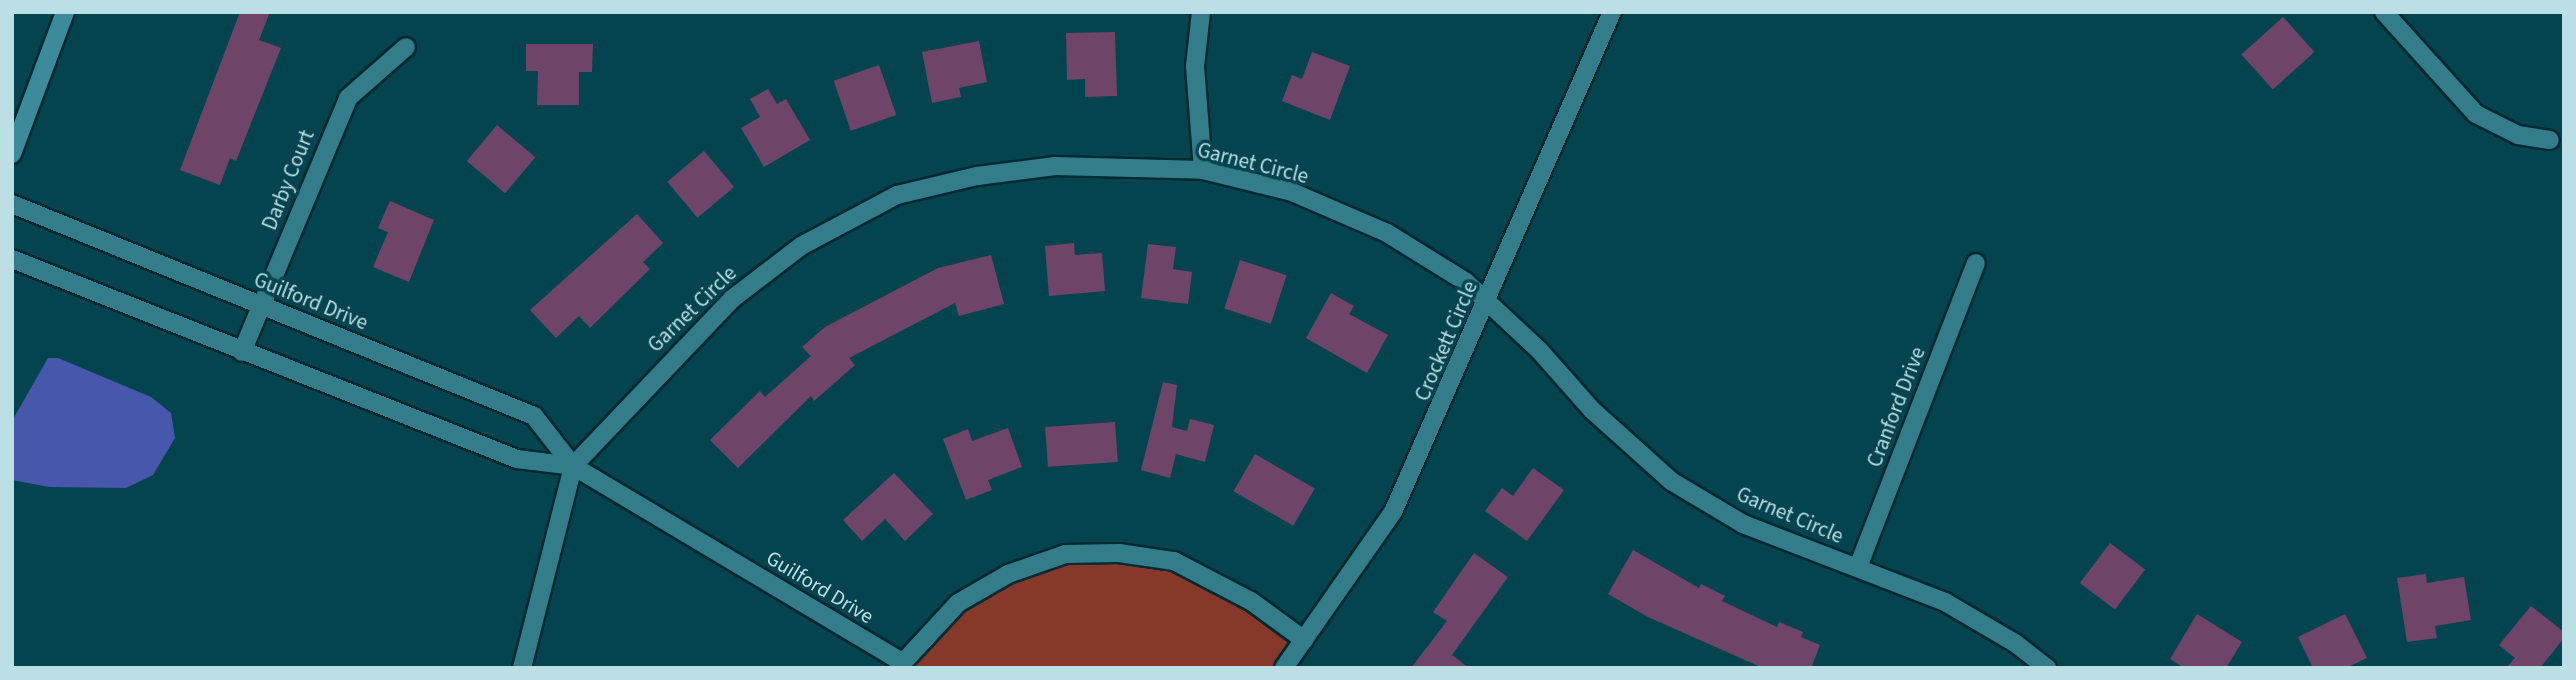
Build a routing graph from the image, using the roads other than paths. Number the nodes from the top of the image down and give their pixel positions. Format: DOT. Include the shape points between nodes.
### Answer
graph roads {
  1 [pos="65,12"];
  2 [pos="1201,12"];
  3 [pos="1612,12"];
  4 [pos="2384,12"];
  5 [pos="406,47"];
  6 [pos="2550,140"];
  7 [pos="12,154"];
  8 [pos="1203,170"];
  9 [pos="12,204"];
  10 [pos="12,259"];
  11 [pos="1976,264"];
  12 [pos="1488,302"];
  13 [pos="262,306"];
  14 [pos="242,352"];
  15 [pos="573,466"];
  16 [pos="1858,567"];
  17 [pos="1304,640"];
  18 [pos="899,664"];
  19 [pos="522,668"];
  20 [pos="1284,668"];
  21 [pos="2047,668"];
  1 -- 7 [label="main road"];
  2 -- 8 [label="street" via="1195,66"];
  3 -- 12 [label="street, Crockett Circle"];
  4 -- 6 [label="street" via="2476,114 2518,135"];
  5 -- 13 [label="street, Darby Court" via="369,75 348,99"];
  8 -- 12 [label="street, Garnet Circle" via="1292,192 1381,230 1466,282"];
  8 -- 15 [label="street, Garnet Circle" via="1055,166 977,176 897,195 863,210 801,246 732,299"];
  9 -- 13 [label="street, Guilford Drive"];
  10 -- 14 [label="street, Guilford Drive"];
  11 -- 16 [label="street, Cranford Drive"];
  12 -- 16 [label="street, Garnet Circle" via="1592,410 1671,481 1743,524"];
  12 -- 17 [label="street, Crockett Circle" via="1393,512"];
  13 -- 14 [label="street, Darby Court"];
  13 -- 15 [label="street, Guilford Drive" via="534,416"];
  14 -- 15 [label="street, Guilford Drive" via="517,459"];
  15 -- 18 [label="street, Guilford Drive"];
  15 -- 19 [label="street, Garnet Circle"];
  16 -- 21 [label="street, Garnet Circle" via="1945,602 2015,643"];
  17 -- 18 [label="street" via="1251,601 1174,561 1119,553 1065,554 1008,574 958,603"];
  17 -- 20 [label="street, Crockett Circle"];
}
